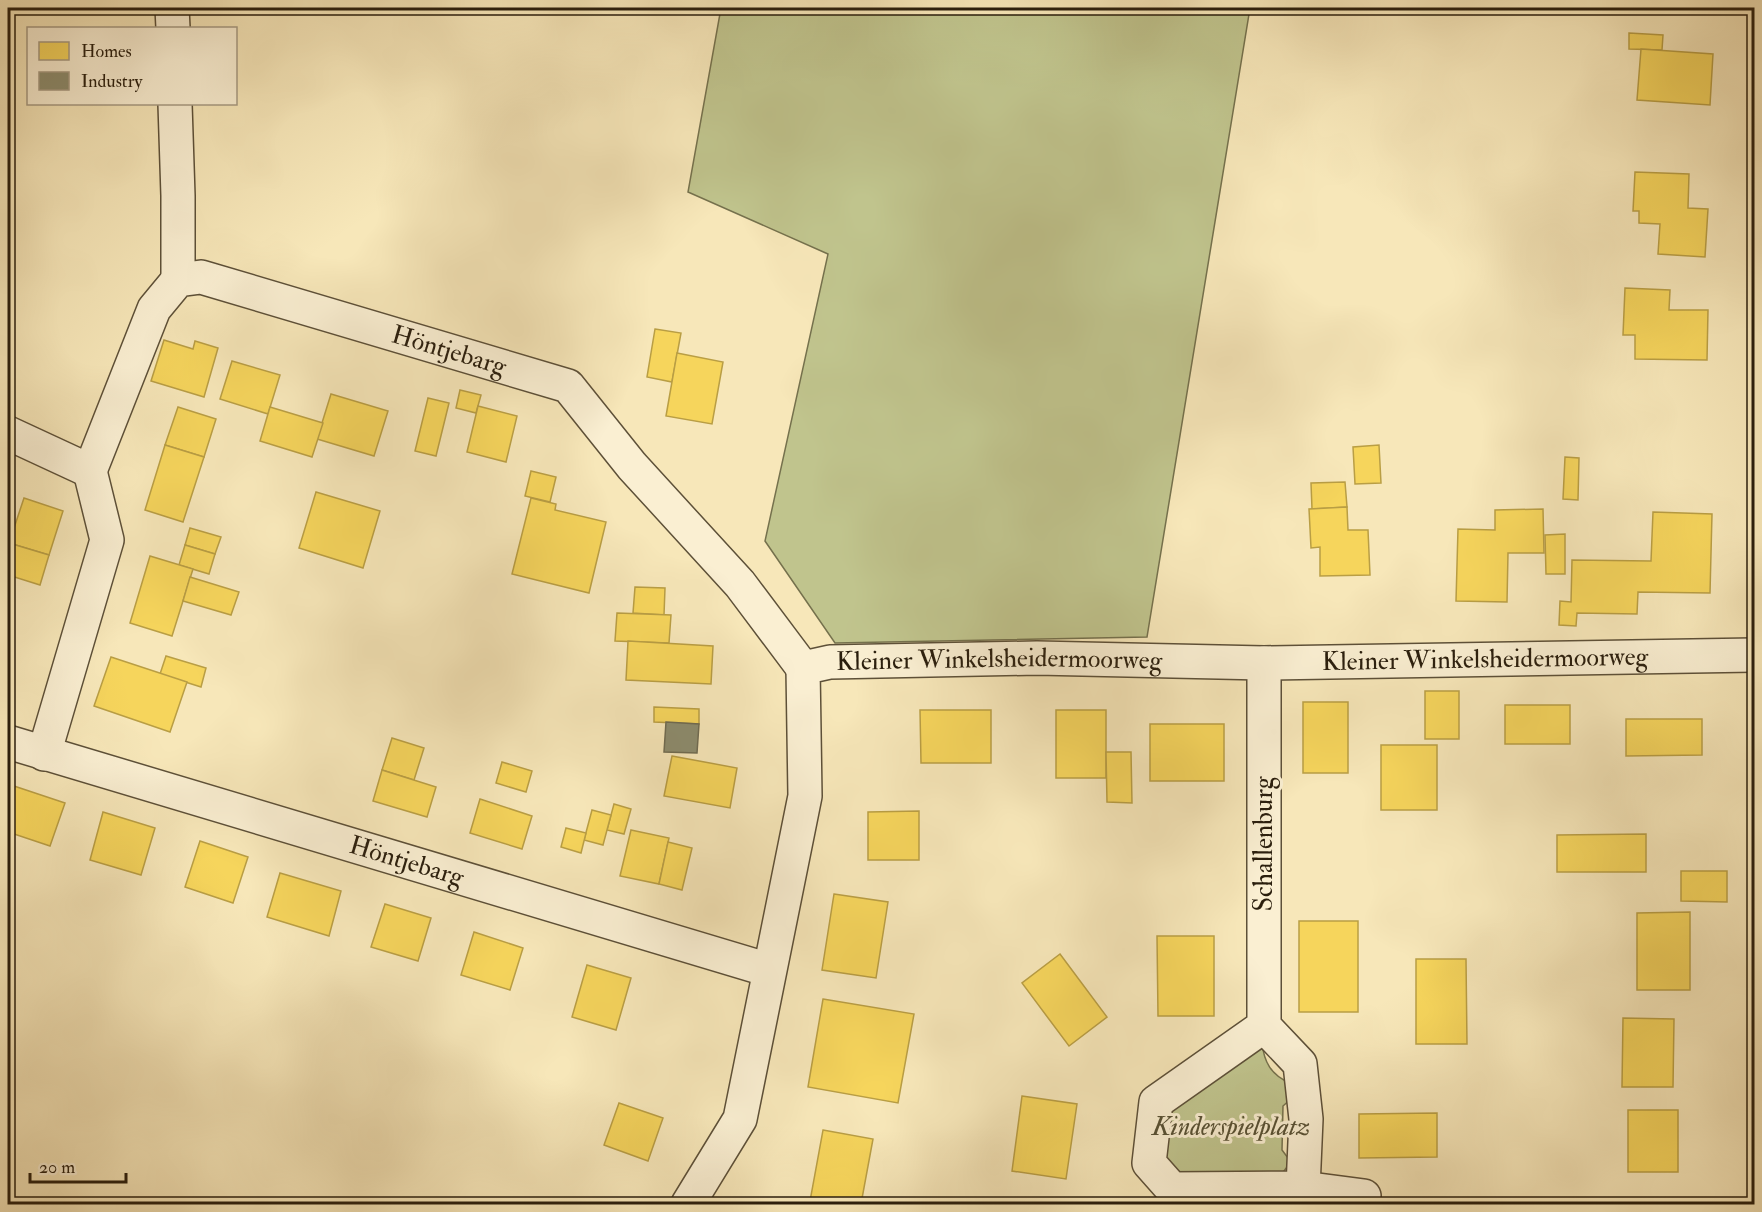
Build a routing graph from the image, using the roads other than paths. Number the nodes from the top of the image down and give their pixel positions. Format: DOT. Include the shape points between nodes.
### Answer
graph roads {
  1 [pos="172,8"];
  2 [pos="173,27"];
  3 [pos="175,105"];
  4 [pos="178,280"];
  5 [pos="8,433"];
  6 [pos="90,471"];
  7 [pos="1755,655"];
  8 [pos="1264,663"];
  9 [pos="803,668"];
  10 [pos="8,742"];
  11 [pos="44,754"];
  12 [pos="769,969"];
  13 [pos="1264,1026"];
  14 [pos="1302,1188"];
  15 [pos="1364,1196"];
  16 [pos="688,1204"];
  1 -- 2 [label="street"];
  3 -- 4 [label="street"];
  4 -- 6 [label="street" via="154,309"];
  4 -- 9 [label="street, Höntjebarg" via="201,277 568,386 632,466 740,584"];
  5 -- 6 [label="street"];
  6 -- 11 [label="street" via="107,540"];
  7 -- 8 [label="street, Kleiner Winkelsheidermoorweg"];
  8 -- 9 [label="street, Kleiner Winkelsheidermoorweg" via="1037,658 830,662"];
  8 -- 13 [label="street, Schallenburg"];
  9 -- 12 [label="street, Kleiner Winkelsheidermoorweg" via="805,796"];
  10 -- 11 [label="street, Höntjebarg"];
  11 -- 12 [label="street, Höntjebarg"];
  12 -- 16 [label="street, Kleiner Winkelsheidermoorweg" via="740,1119"];
  13 -- 14 [label="street" via="1300,1064 1306,1119"];
  13 -- 14 [label="street" via="1156,1102 1149,1162 1172,1189"];
  14 -- 15 [label="street"];
}
